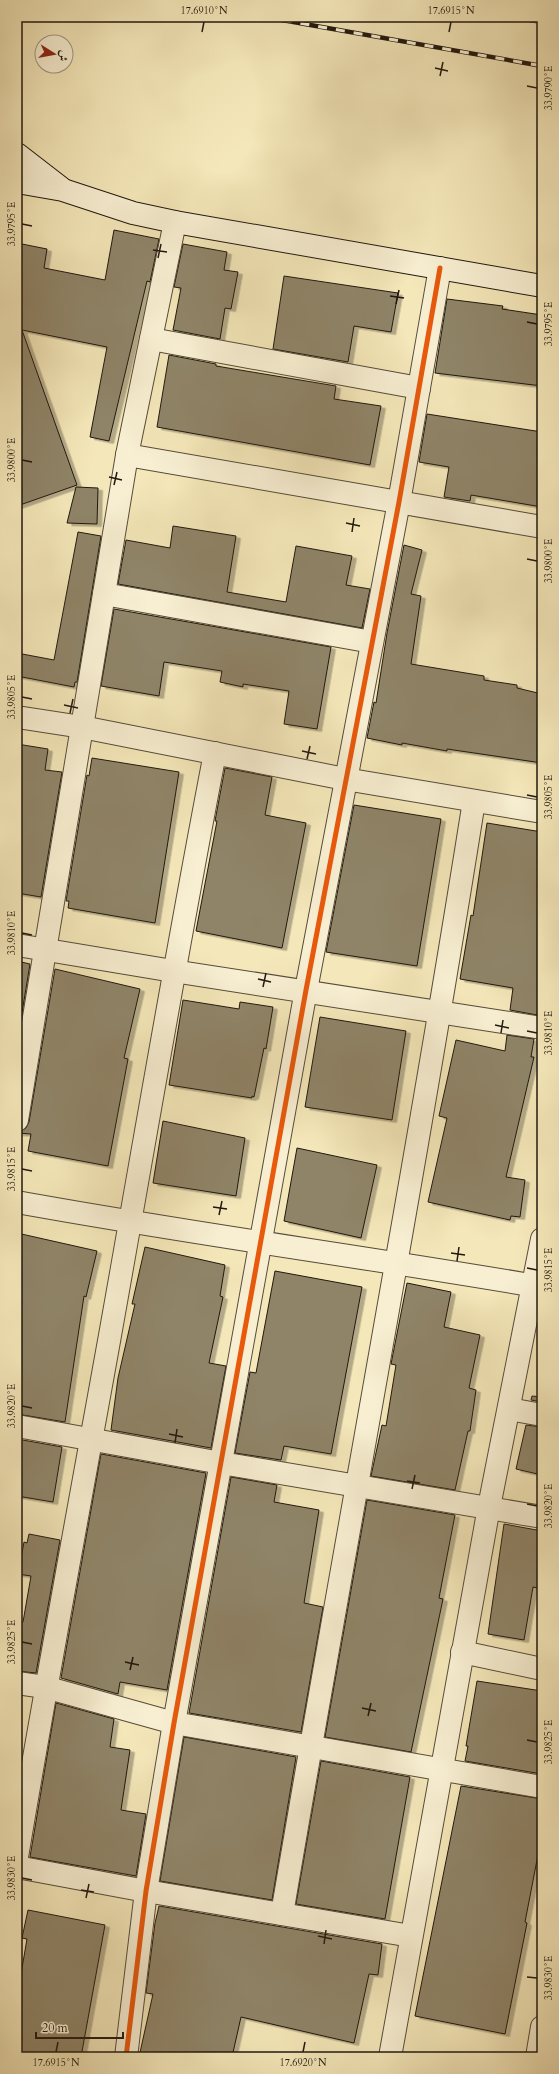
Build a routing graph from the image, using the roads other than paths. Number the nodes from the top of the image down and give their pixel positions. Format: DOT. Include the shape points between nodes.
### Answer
graph roads {
  1 [pos="17,154"];
  2 [pos="17,182"];
  3 [pos="63,190"];
  4 [pos="175,222"];
  5 [pos="440,268"];
  6 [pos="542,286"];
  7 [pos="151,339"];
  8 [pos="419,388"];
  9 [pos="127,455"];
  10 [pos="399,502"];
  11 [pos="542,527"];
  12 [pos="104,594"];
  13 [pos="372,642"];
  14 [pos="17,717"];
  15 [pos="82,727"];
  16 [pos="215,753"];
  17 [pos="345,779"];
  18 [pos="474,801"];
  19 [pos="542,812"];
  20 [pos="17,945"];
  21 [pos="45,949"];
  22 [pos="173,971"];
  23 [pos="306,990"];
  24 [pos="441,1012"];
  25 [pos="542,1028"];
  26 [pos="17,1120"];
  27 [pos="17,1202"];
  28 [pos="130,1223"];
  29 [pos="542,1239"];
  30 [pos="260,1243"];
  31 [pos="395,1262"];
  32 [pos="538,1287"];
  33 [pos="509,1409"];
  34 [pos="542,1415"];
  35 [pos="17,1426"];
  36 [pos="91,1440"];
  37 [pos="221,1463"];
  38 [pos="356,1486"];
  39 [pos="489,1507"];
  40 [pos="542,1517"];
  41 [pos="462,1652"];
  42 [pos="542,1669"];
  43 [pos="17,1683"];
  44 [pos="45,1687"];
  45 [pos="174,1723"];
  46 [pos="310,1746"];
  47 [pos="441,1768"];
  48 [pos="542,1787"];
  49 [pos="17,1857"];
  50 [pos="17,1867"];
  51 [pos="146,1891"];
  52 [pos="282,1914"];
  53 [pos="411,1936"];
  54 [pos="542,2027"];
  55 [pos="126,2057"];
  56 [pos="390,2057"];
  57 [pos="537,2057"];
  1 -- 3 [label="street"];
  2 -- 3 [label="street"];
  3 -- 4 [label="street" via="133,213"];
  4 -- 5 [label="street"];
  4 -- 7 [label="street"];
  5 -- 6 [label="street"];
  5 -- 8 [label="street"];
  7 -- 8 [label="street"];
  7 -- 9 [label="street"];
  8 -- 10 [label="street"];
  9 -- 10 [label="street"];
  9 -- 12 [label="street"];
  10 -- 11 [label="street"];
  10 -- 13 [label="street"];
  12 -- 13 [label="street"];
  12 -- 15 [label="street"];
  13 -- 17 [label="street"];
  14 -- 15 [label="street"];
  15 -- 16 [label="street"];
  15 -- 21 [label="street"];
  16 -- 17 [label="street"];
  16 -- 22 [label="street"];
  17 -- 18 [label="street"];
  17 -- 23 [label="street"];
  18 -- 19 [label="street"];
  18 -- 24 [label="street"];
  20 -- 21 [label="street"];
  21 -- 22 [label="street"];
  21 -- 26 [label="street"];
  22 -- 23 [label="street"];
  22 -- 28 [label="street"];
  23 -- 24 [label="street"];
  23 -- 30 [label="street"];
  24 -- 25 [label="street"];
  24 -- 31 [label="street"];
  27 -- 28 [label="street"];
  28 -- 30 [label="street"];
  28 -- 36 [label="street"];
  29 -- 32 [label="street"];
  30 -- 31 [label="street"];
  30 -- 37 [label="street"];
  31 -- 32 [label="street"];
  31 -- 38 [label="street"];
  32 -- 33 [label="street"];
  33 -- 34 [label="street"];
  33 -- 39 [label="street"];
  35 -- 36 [label="street"];
  36 -- 37 [label="street"];
  36 -- 44 [label="street"];
  37 -- 38 [label="street"];
  37 -- 45 [label="street"];
  38 -- 39 [label="street"];
  38 -- 46 [label="street"];
  39 -- 40 [label="street"];
  39 -- 41 [label="street"];
  41 -- 42 [label="street"];
  41 -- 47 [label="street"];
  43 -- 44 [label="street"];
  44 -- 45 [label="street"];
  44 -- 49 [label="street"];
  45 -- 46 [label="street"];
  45 -- 51 [label="street"];
  46 -- 47 [label="street"];
  46 -- 52 [label="street"];
  47 -- 48 [label="street"];
  47 -- 53 [label="street"];
  50 -- 51 [label="street"];
  51 -- 52 [label="street"];
  51 -- 55 [label="street"];
  52 -- 53 [label="street"];
  53 -- 56 [label="street"];
  54 -- 57 [label="street"];
}
